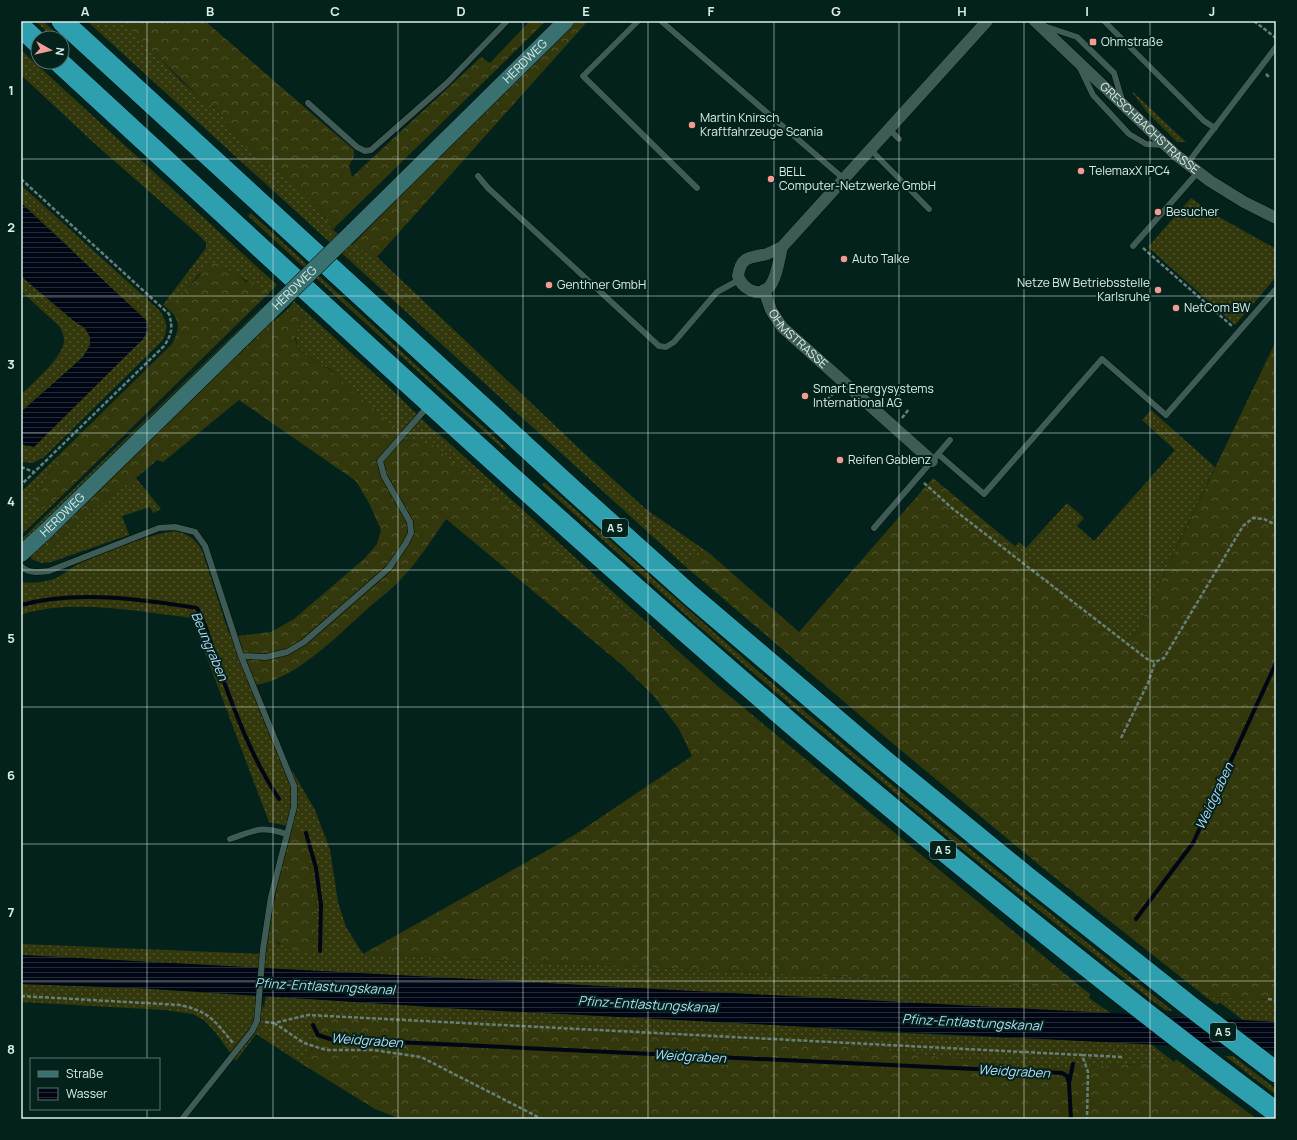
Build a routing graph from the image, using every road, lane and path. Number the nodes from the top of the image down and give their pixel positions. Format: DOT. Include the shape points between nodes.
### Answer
graph roads {
  1 [pos="62,21"];
  2 [pos="507,21"];
  3 [pos="566,21"];
  4 [pos="638,21"];
  5 [pos="660,21"];
  6 [pos="987,21"];
  7 [pos="1104,21"];
  8 [pos="1254,21"];
  9 [pos="1037,23"];
  10 [pos="21,27"];
  11 [pos="30,35"];
  12 [pos="1276,39"];
  13 [pos="1276,47"];
  14 [pos="1076,60"];
  15 [pos="68,70"];
  16 [pos="308,103"];
  17 [pos="1123,106"];
  18 [pos="1214,128"];
  19 [pos="889,129"];
  20 [pos="900,139"];
  21 [pos="1165,145"];
  22 [pos="870,149"];
  23 [pos="1186,164"];
  24 [pos="1198,172"];
  25 [pos="478,176"];
  26 [pos="21,179"];
  27 [pos="844,179"];
  28 [pos="697,188"];
  29 [pos="928,209"];
  30 [pos="1276,218"];
  31 [pos="1135,244"];
  32 [pos="782,247"];
  33 [pos="740,280"];
  34 [pos="1276,289"];
  35 [pos="764,290"];
  36 [pos="1239,332"];
  37 [pos="837,389"];
  38 [pos="827,400"];
  39 [pos="431,403"];
  40 [pos="950,440"];
  41 [pos="935,457"];
  42 [pos="21,467"];
  43 [pos="34,472"];
  44 [pos="918,477"];
  45 [pos="21,485"];
  46 [pos="1276,525"];
  47 [pos="874,528"];
  48 [pos="21,554"];
  49 [pos="21,566"];
  50 [pos="241,656"];
  51 [pos="1155,662"];
  52 [pos="1121,738"];
  53 [pos="286,834"];
  54 [pos="230,839"];
  55 [pos="21,996"];
  56 [pos="1268,999"];
  57 [pos="1276,1000"];
  58 [pos="238,1050"];
  59 [pos="1082,1056"];
  60 [pos="1123,1057"];
  61 [pos="1276,1072"];
  62 [pos="1276,1112"];
  63 [pos="182,1119"];
  64 [pos="542,1119"];
  65 [pos="1087,1119"];
  1 -- 61 [label="highway, A 5" via="690,595 885,761 1028,878"];
  2 -- 16 [label="lane" via="447,83 371,150 365,151 357,147"];
  3 -- 48 [label="main road, HERDWEG, bridge"];
  4 -- 28 [label="lane" via="583,76"];
  5 -- 27 [label="lane"];
  6 -- 19 [label="street"];
  7 -- 18 [label="lane"];
  8 -- 12 [label="path"];
  9 -- 14 [label="street, GRESCHBACHSTRASSE"];
  9 -- 17 [label="lane" via="1077,37 1114,72"];
  10 -- 11 [label="highway"];
  13 -- 18 [label="lane"];
  14 -- 17 [label="street, GRESCHBACHSTRASSE"];
  14 -- 21 [label="lane" via="1092,95 1129,134 1146,144"];
  15 -- 39 [label="highway, A 5"];
  17 -- 21 [label="street, GRESCHBACHSTRASSE"];
  18 -- 23 [label="lane"];
  19 -- 20 [label="lane"];
  19 -- 22 [label="street"];
  21 -- 23 [label="street, GRESCHBACHSTRASSE"];
  22 -- 27 [label="street"];
  22 -- 29 [label="lane"];
  23 -- 24 [label="street, GRESCHBACHSTRASSE"];
  24 -- 30 [label="street, GRESCHBACHSTRASSE" via="1244,202"];
  24 -- 31 [label="lane"];
  25 -- 33 [label="lane" via="659,346 666,347 674,342 717,292"];
  26 -- 43 [label="path" via="169,314 172,326 164,346"];
  27 -- 32 [label="street"];
  31 -- 36 [label="path"];
  32 -- 33 [label="street" via="767,254 753,256 742,264 739,271"];
  32 -- 35 [label="street" via="776,278"];
  33 -- 35 [label="street" via="750,290"];
  34 -- 36 [label="lane"];
  35 -- 41 [label="street, OHMSTRASSE" via="771,310 782,327"];
  36 -- 41 [label="lane" via="1166,415 1102,358 984,494"];
  37 -- 38 [label="path"];
  39 -- 50 [label="lane" via="380,461 384,476 410,522 411,533 389,568 304,642 286,652 266,657"];
  39 -- 62 [label="highway, A 5" via="775,710 1015,909"];
  40 -- 41 [label="lane"];
  41 -- 44 [label="lane"];
  42 -- 43 [label="path"];
  43 -- 45 [label="path"];
  44 -- 47 [label="lane"];
  44 -- 51 [label="path" via="953,509 1147,659"];
  46 -- 51 [label="path" via="1264,519 1253,518 1243,526 1164,658"];
  49 -- 50 [label="lane" via="34,572 49,571 159,528 187,528 195,532 204,546"];
  50 -- 53 [label="lane" via="294,786 294,807"];
  51 -- 52 [label="path" via="1148,683"];
  53 -- 54 [label="lane" via="261,828"];
  53 -- 58 [label="lane" via="271,897 262,959 260,1008 252,1031"];
  55 -- 58 [label="path" via="180,1005 200,1010 215,1021"];
  56 -- 57 [label="path"];
  58 -- 63 [label="lane"];
  59 -- 60 [label="path"];
  59 -- 64 [label="path" via="308,1015 274,1023 304,1043 326,1050 373,1050 421,1057"];
  59 -- 65 [label="path" via="1088,1072"];
}
